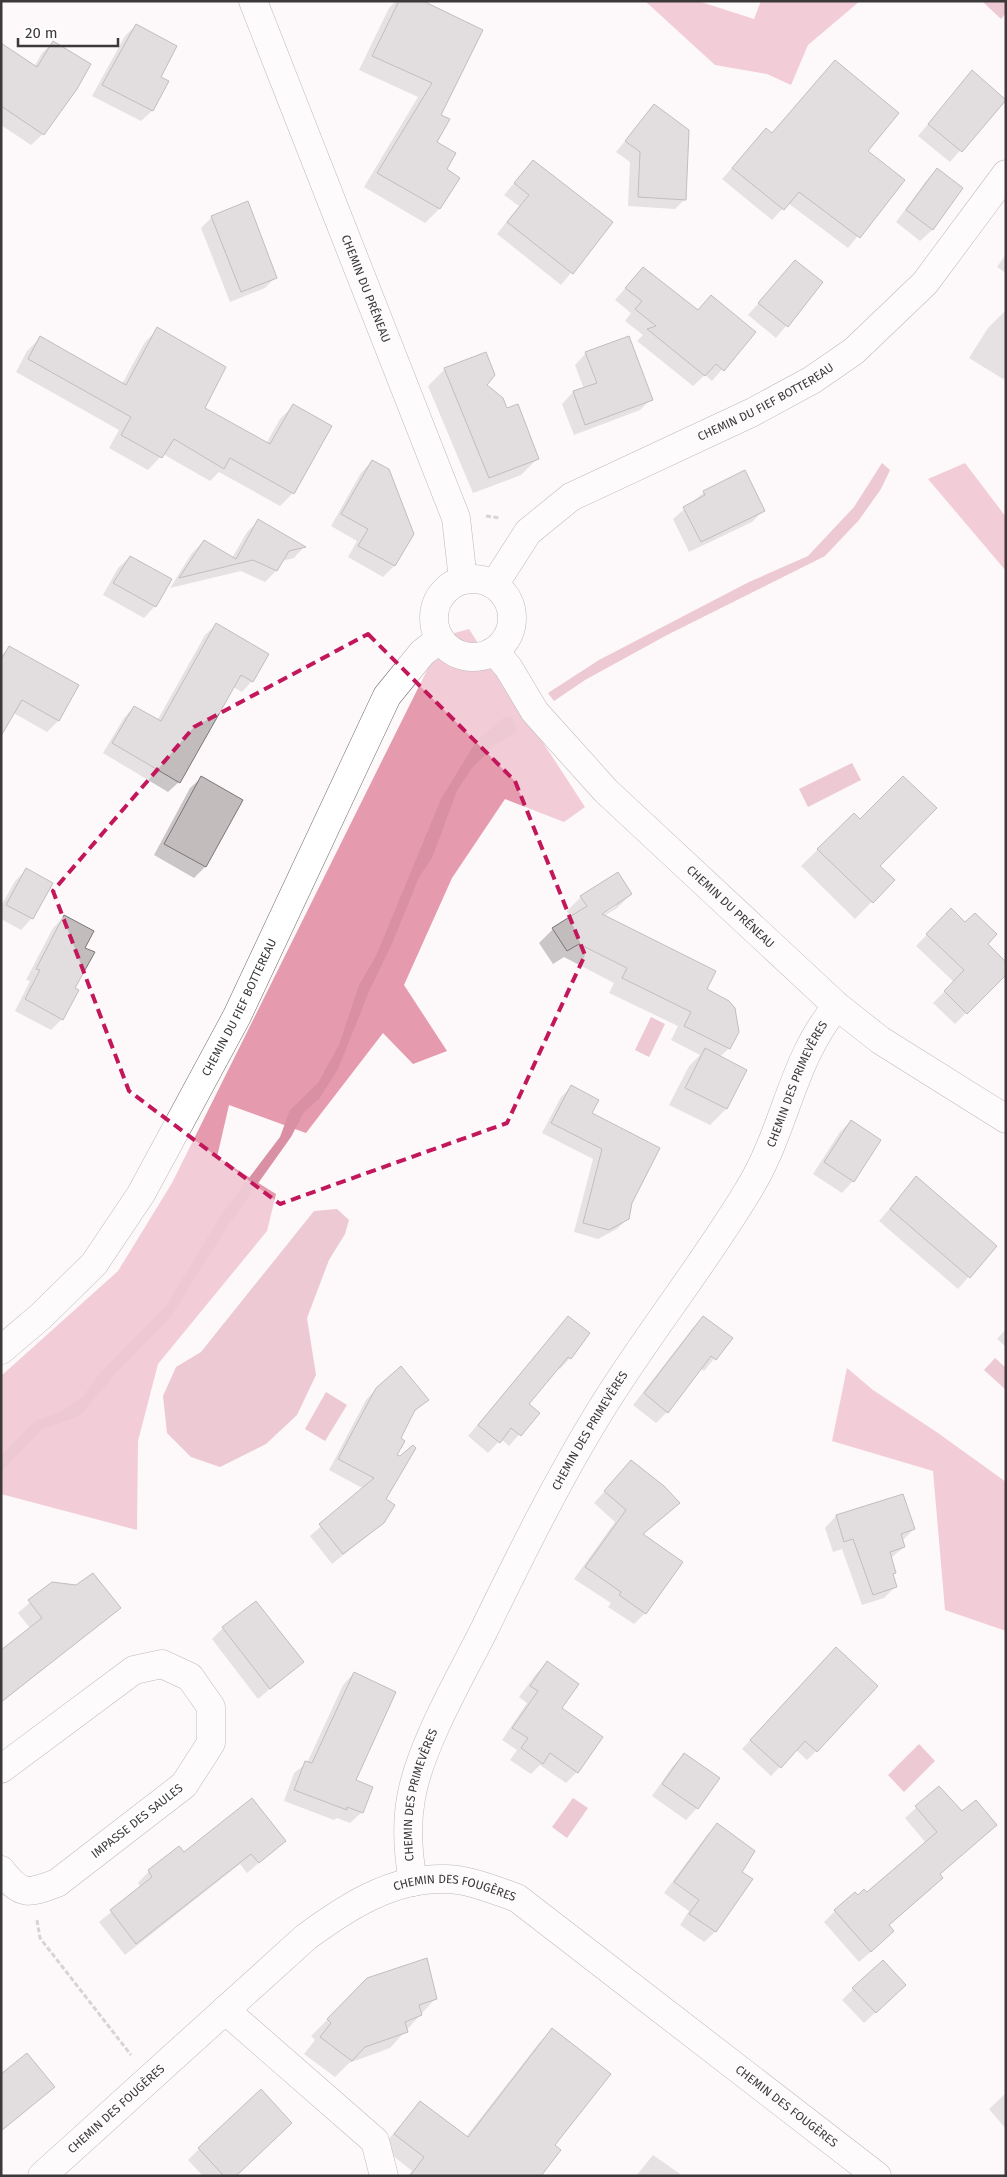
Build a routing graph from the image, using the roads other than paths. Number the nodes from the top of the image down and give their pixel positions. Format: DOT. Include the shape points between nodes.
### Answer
graph roads {
  1 [pos="253,1"];
  2 [pos="1006,174"];
  3 [pos="463,580"];
  4 [pos="494,585"];
  5 [pos="440,639"];
  6 [pos="494,651"];
  7 [pos="838,1006"];
  8 [pos="1006,1119"];
  9 [pos="1,1350"];
  10 [pos="1,1769"];
  11 [pos="1,1870"];
  12 [pos="412,1882"];
  13 [pos="225,2010"];
  14 [pos="42,2176"];
  15 [pos="384,2176"];
  16 [pos="877,2176"];
  1 -- 3 [label="street, CHEMIN DU PRÉNEAU" via="456,518"];
  2 -- 4 [label="street, CHEMIN DU FIEF BOTTEREAU" via="925,283 854,351 812,380 753,412 571,497 528,532"];
  3 -- 4 [label="street" via="474,579"];
  3 -- 5 [label="street" via="452,585 437,604 434,616"];
  4 -- 6 [label="street" via="510,605 512,618 504,642"];
  5 -- 6 [label="street" via="449,648 465,655 483,656"];
  5 -- 9 [label="street, CHEMIN DU FIEF BOTTEREAU" via="422,653 387,696 237,1016 141,1194 94,1264"];
  6 -- 7 [label="street, CHEMIN DU PRÉNEAU" via="508,667 535,712 606,791"];
  7 -- 8 [label="street, CHEMIN DU PRÉNEAU" via="880,1040"];
  7 -- 12 [label="street, CHEMIN DES PRIMEVÈRES" via="806,1051 765,1161 729,1223 600,1411 527,1543 448,1702 421,1763 411,1797 408,1833"];
  10 -- 11 [label="street, IMPASSE DES SAULES" via="134,1670 162,1664 190,1677 211,1707 211,1743 184,1785 57,1883 33,1892 14,1886"];
  12 -- 13 [label="street, CHEMIN DES FOUGÈRES" via="371,1894 341,1911 306,1937"];
  12 -- 16 [label="street, CHEMIN DES FOUGÈRES" via="454,1880 517,1898"];
  13 -- 14 [label="street, CHEMIN DES FOUGÈRES"];
  13 -- 15 [label="street" via="375,2140"];
}
